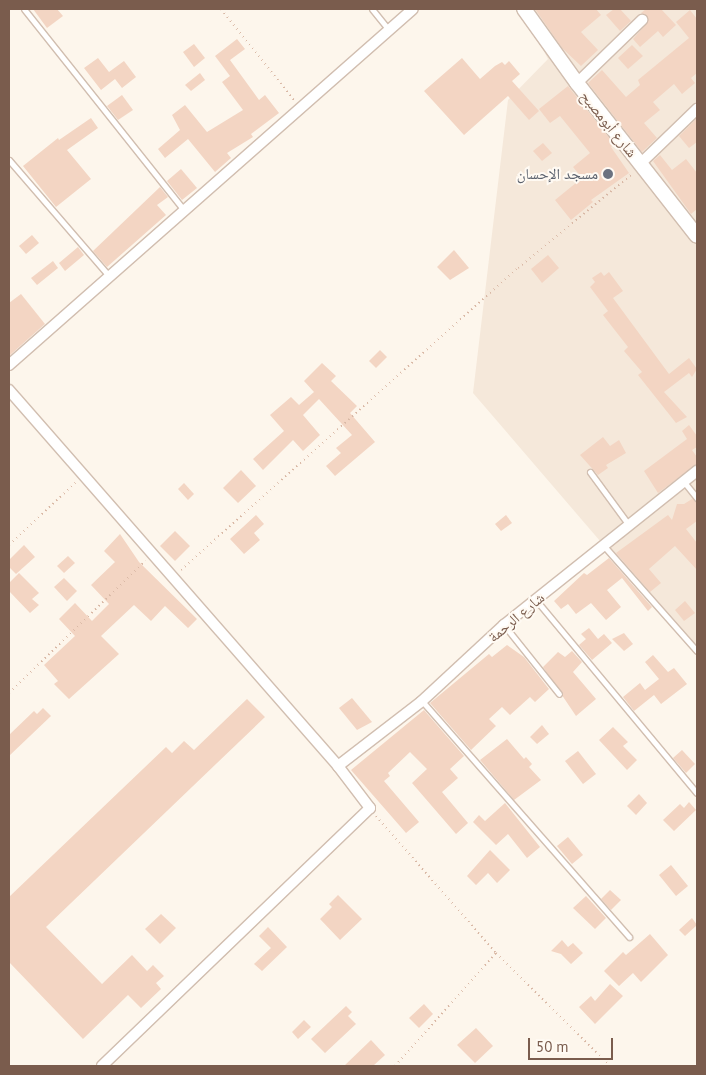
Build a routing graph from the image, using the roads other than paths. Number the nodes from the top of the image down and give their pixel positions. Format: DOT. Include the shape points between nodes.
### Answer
graph roads {
  1 [pos="24,9"];
  2 [pos="372,9"];
  3 [pos="413,9"];
  4 [pos="524,9"];
  5 [pos="642,20"];
  6 [pos="388,29"];
  7 [pos="577,83"];
  8 [pos="697,110"];
  9 [pos="9,160"];
  10 [pos="641,163"];
  11 [pos="184,210"];
  12 [pos="697,236"];
  13 [pos="109,276"];
  14 [pos="9,365"];
  15 [pos="9,390"];
  16 [pos="697,471"];
  17 [pos="590,472"];
  18 [pos="684,482"];
  19 [pos="697,498"];
  20 [pos="630,525"];
  21 [pos="604,546"];
  22 [pos="536,600"];
  23 [pos="504,625"];
  24 [pos="697,651"];
  25 [pos="558,694"];
  26 [pos="422,700"];
  27 [pos="338,766"];
  28 [pos="697,793"];
  29 [pos="629,937"];
  30 [pos="102,1066"];
  1 -- 11 [label="lane"];
  2 -- 6 [label="lane"];
  3 -- 6 [label="street"];
  4 -- 7 [label="street, شارع أبومصبح"];
  5 -- 7 [label="street"];
  6 -- 11 [label="street"];
  7 -- 10 [label="street, شارع أبومصبح"];
  8 -- 10 [label="street"];
  9 -- 13 [label="lane"];
  10 -- 12 [label="street, شارع أبومصبح"];
  11 -- 13 [label="street"];
  13 -- 14 [label="street"];
  15 -- 27 [label="street"];
  16 -- 18 [label="street, شارع الرحمة"];
  17 -- 20 [label="lane"];
  18 -- 19 [label="lane"];
  18 -- 20 [label="street, شارع الرحمة"];
  20 -- 21 [label="street, شارع الرحمة"];
  21 -- 22 [label="street, شارع الرحمة"];
  21 -- 24 [label="lane"];
  22 -- 23 [label="street, شارع الرحمة"];
  22 -- 28 [label="lane"];
  23 -- 25 [label="lane"];
  23 -- 26 [label="street, شارع الرحمة"];
  26 -- 27 [label="street, شارع الرحمة"];
  26 -- 29 [label="lane"];
  27 -- 30 [label="street" via="370,808"];
}
